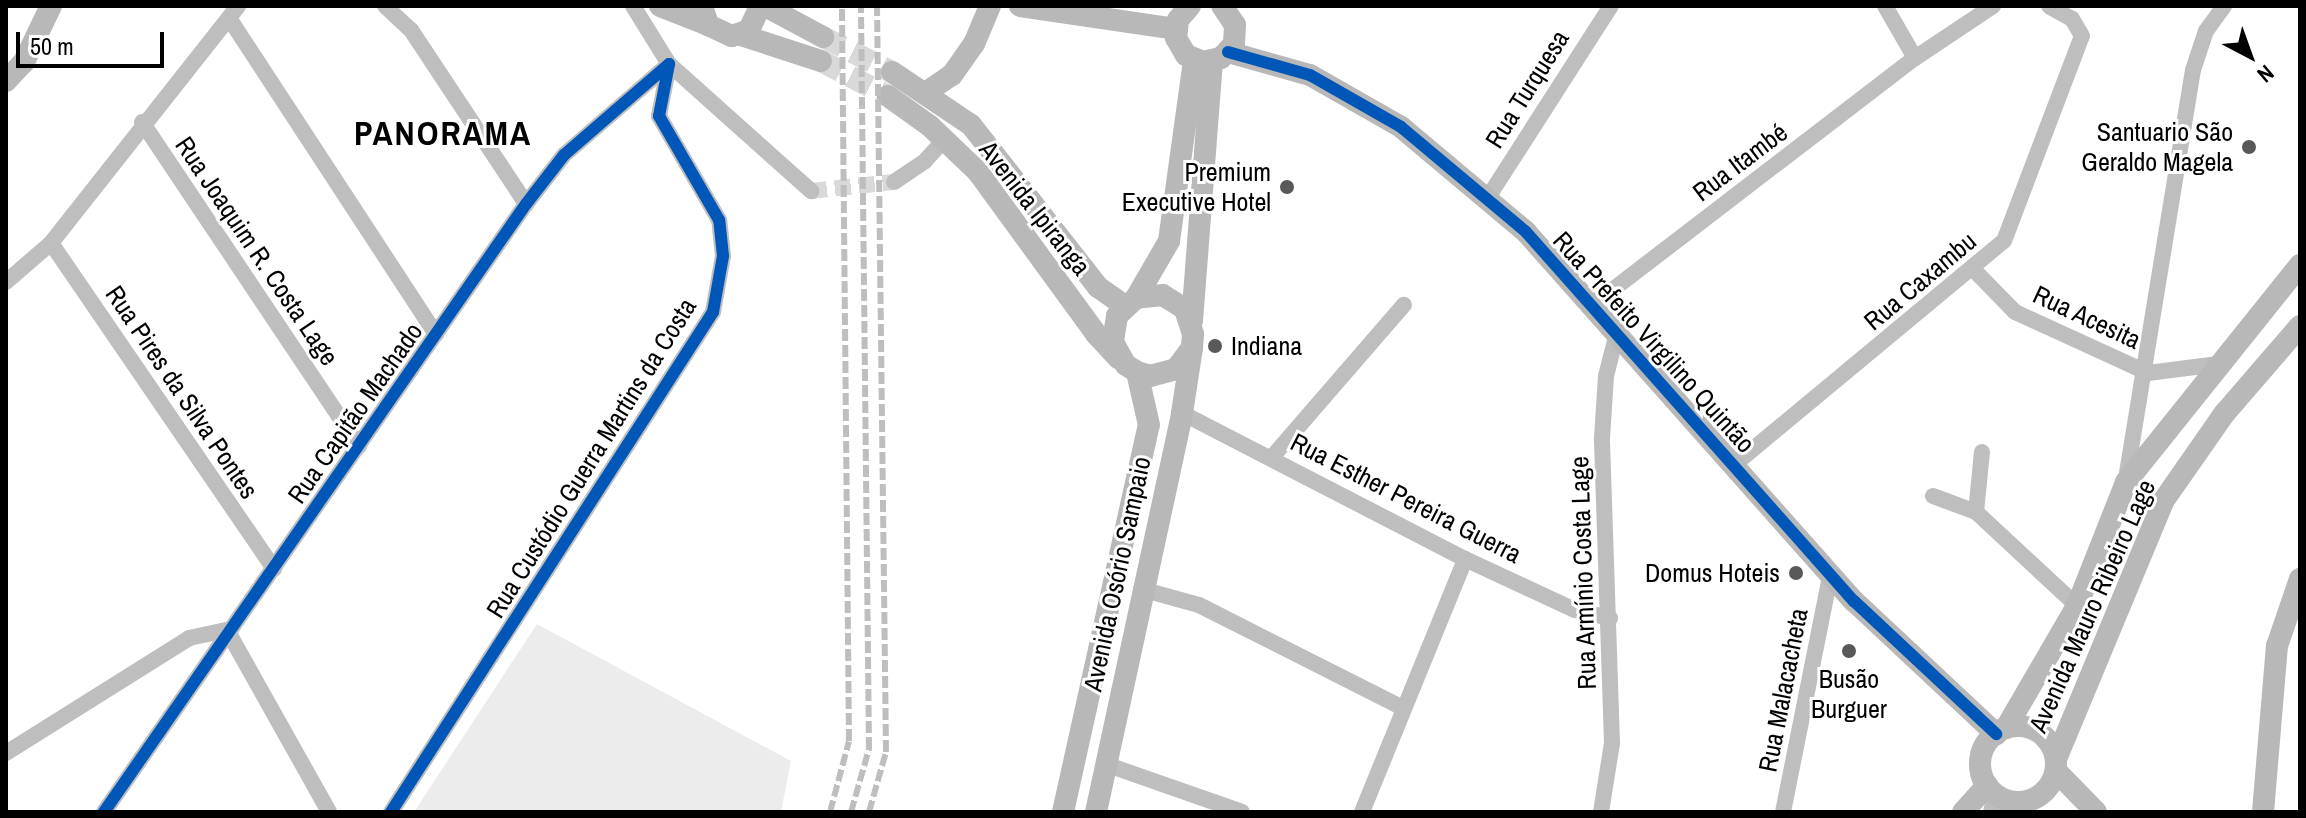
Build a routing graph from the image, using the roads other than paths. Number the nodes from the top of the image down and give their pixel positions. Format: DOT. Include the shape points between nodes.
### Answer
graph roads {
  1 [pos="51,6"];
  2 [pos="385,6"];
  3 [pos="633,6"];
  4 [pos="660,6"];
  5 [pos="763,6"];
  6 [pos="990,6"];
  7 [pos="1020,6"];
  8 [pos="1190,6"];
  9 [pos="1222,6"];
  10 [pos="1611,6"];
  11 [pos="1885,6"];
  12 [pos="1993,6"];
  13 [pos="2049,6"];
  14 [pos="2224,6"];
  15 [pos="233,12"];
  16 [pos="705,15"];
  17 [pos="1235,25"];
  18 [pos="1175,29"];
  19 [pos="741,35"];
  20 [pos="823,37"];
  21 [pos="1211,58"];
  22 [pos="1915,58"];
  23 [pos="821,61"];
  24 [pos="1272,61"];
  25 [pos="669,64"];
  26 [pos="892,72"];
  27 [pos="6,81"];
  28 [pos="925,93"];
  29 [pos="888,96"];
  30 [pos="142,122"];
  31 [pos="944,140"];
  32 [pos="894,182"];
  33 [pos="811,191"];
  34 [pos="1487,199"];
  35 [pos="526,204"];
  36 [pos="51,243"];
  37 [pos="2300,265"];
  38 [pos="1973,269"];
  39 [pos="6,282"];
  40 [pos="1131,302"];
  41 [pos="1594,304"];
  42 [pos="1404,305"];
  43 [pos="1192,321"];
  44 [pos="2300,326"];
  45 [pos="1617,333"];
  46 [pos="436,334"];
  47 [pos="1192,348"];
  48 [pos="2218,364"];
  49 [pos="1131,369"];
  50 [pos="2148,373"];
  51 [pos="1182,413"];
  52 [pos="359,446"];
  53 [pos="1982,452"];
  54 [pos="1273,456"];
  55 [pos="1735,464"];
  56 [pos="2126,482"];
  57 [pos="1933,496"];
  58 [pos="1976,512"];
  59 [pos="1465,559"];
  60 [pos="274,569"];
  61 [pos="1830,576"];
  62 [pos="2300,579"];
  63 [pos="1141,589"];
  64 [pos="2077,606"];
  65 [pos="1610,618"];
  66 [pos="227,630"];
  67 [pos="1401,707"];
  68 [pos="1080,730"];
  69 [pos="2001,731"];
  70 [pos="6,753"];
  71 [pos="1105,764"];
  72 [pos="2056,765"];
  73 [pos="1991,797"];
  74 [pos="2034,806"];
  75 [pos="104,812"];
  76 [pos="329,812"];
  77 [pos="391,812"];
  78 [pos="1063,812"];
  79 [pos="1096,812"];
  80 [pos="1242,812"];
  81 [pos="1362,812"];
  82 [pos="1601,812"];
  83 [pos="1783,812"];
  84 [pos="1963,812"];
  85 [pos="2096,812"];
  86 [pos="2263,812"];
  1 -- 27 [label="street" via="24,62"];
  2 -- 35 [label="street" via="411,30"];
  3 -- 25 [label="street"];
  4 -- 16 [label="street"];
  5 -- 19 [label="street" via="756,23"];
  5 -- 20 [label="street"];
  6 -- 28 [label="street" via="974,44 952,75"];
  7 -- 18 [label="street"];
  8 -- 18 [label="street"];
  9 -- 17 [label="street, Rua Prefeito Virgilino Quintão"];
  10 -- 34 [label="street, Rua Turquesa"];
  11 -- 22 [label="street"];
  12 -- 22 [label="street, Rua Itambé"];
  13 -- 38 [label="street, Rua Caxambu" via="2072,19 2082,36 2004,241"];
  14 -- 50 [label="street" via="2206,31 2193,70"];
  15 -- 30 [label="street"];
  15 -- 46 [label="street"];
  16 -- 19 [label="street" via="723,36"];
  17 -- 21 [label="street"];
  17 -- 24 [label="street, Rua Prefeito Virgilino Quintão"];
  18 -- 21 [label="street" via="1180,47"];
  19 -- 23 [label="street"];
  21 -- 24 [label="street, Rua Prefeito Virgilino Quintão"];
  21 -- 40 [label="street" via="1169,241"];
  21 -- 43 [label="street"];
  22 -- 41 [label="street, Rua Itambé"];
  24 -- 34 [label="street, Rua Prefeito Virgilino Quintão" via="1310,75 1401,127"];
  25 -- 33 [label="street"];
  25 -- 35 [label="street, Rua Capitão Machado" via="564,155"];
  25 -- 77 [label="street, Rua Custódio Guerra Martins da Costa" via="659,116 719,220 723,256 713,312"];
  26 -- 28 [label="street, Avenida Ipiranga"];
  28 -- 40 [label="street, Avenida Ipiranga" via="990,145 1098,287"];
  29 -- 31 [label="street, Avenida Ipiranga"];
  30 -- 36 [label="street"];
  30 -- 52 [label="street, Rua Joaquim R. Costa Lage"];
  31 -- 32 [label="street"];
  31 -- 49 [label="street, Avenida Ipiranga" via="978,172 1096,334"];
  34 -- 41 [label="street, Rua Prefeito Virgilino Quintão"];
  35 -- 46 [label="street, Rua Capitão Machado"];
  36 -- 39 [label="street"];
  36 -- 60 [label="street, Rua Pires da Silva Pontes"];
  37 -- 48 [label="street, Avenida Mauro Ribeiro Lage"];
  38 -- 50 [label="street, Rua Acesita" via="2015,312"];
  38 -- 55 [label="street, Rua Caxambu"];
  40 -- 43 [label="street" via="1163,295 1175,300"];
  40 -- 49 [label="street" via="1113,329 1113,342"];
  41 -- 45 [label="street, Rua Prefeito Virgilino Quintão"];
  42 -- 54 [label="street"];
  43 -- 47 [label="street"];
  44 -- 72 [label="street, Avenida Mauro Ribeiro Lage" via="2224,414 2164,500"];
  45 -- 55 [label="street, Rua Prefeito Virgilino Quintão"];
  45 -- 65 [label="street, Rua Armínio Costa Lage" via="1606,376 1602,438"];
  46 -- 52 [label="street, Rua Capitão Machado"];
  47 -- 49 [label="street" via="1176,369 1150,376"];
  47 -- 51 [label="street, Avenida Osório Sampaio"];
  48 -- 50 [label="street"];
  48 -- 56 [label="street, Avenida Mauro Ribeiro Lage"];
  49 -- 68 [label="street, Avenida Osório Sampaio" via="1149,425"];
  50 -- 56 [label="street"];
  51 -- 54 [label="street, Rua Esther Pereira Guerra"];
  51 -- 63 [label="street, Avenida Osório Sampaio"];
  52 -- 60 [label="street, Rua Capitão Machado"];
  53 -- 58 [label="street"];
  54 -- 59 [label="street, Rua Esther Pereira Guerra"];
  55 -- 61 [label="street, Rua Prefeito Virgilino Quintão"];
  56 -- 64 [label="street, Avenida Mauro Ribeiro Lage"];
  57 -- 58 [label="street"];
  58 -- 64 [label="street"];
  59 -- 65 [label="street, Rua Esther Pereira Guerra" via="1575,610"];
  59 -- 67 [label="street"];
  60 -- 66 [label="street, Rua Capitão Machado"];
  61 -- 69 [label="street, Rua Prefeito Virgilino Quintão"];
  61 -- 83 [label="street, Rua Malacacheta"];
  62 -- 86 [label="street" via="2277,646"];
  63 -- 67 [label="street" via="1199,605"];
  63 -- 71 [label="street, Avenida Osório Sampaio"];
  64 -- 69 [label="street, Avenida Mauro Ribeiro Lage"];
  65 -- 82 [label="street, Rua Armínio Costa Lage" via="1612,743"];
  66 -- 70 [label="street" via="189,638"];
  66 -- 75 [label="street, Rua Capitão Machado"];
  66 -- 76 [label="street"];
  67 -- 81 [label="street"];
  68 -- 71 [label="street" via="1088,754"];
  68 -- 78 [label="street, Avenida Osório Sampaio"];
  69 -- 72 [label="street" via="2032,729 2044,736"];
  69 -- 73 [label="street" via="1982,752"];
  71 -- 79 [label="street, Avenida Osório Sampaio"];
  71 -- 80 [label="street"];
  72 -- 74 [label="street"];
  72 -- 85 [label="street"];
  73 -- 74 [label="street"];
  73 -- 84 [label="street"];
}
